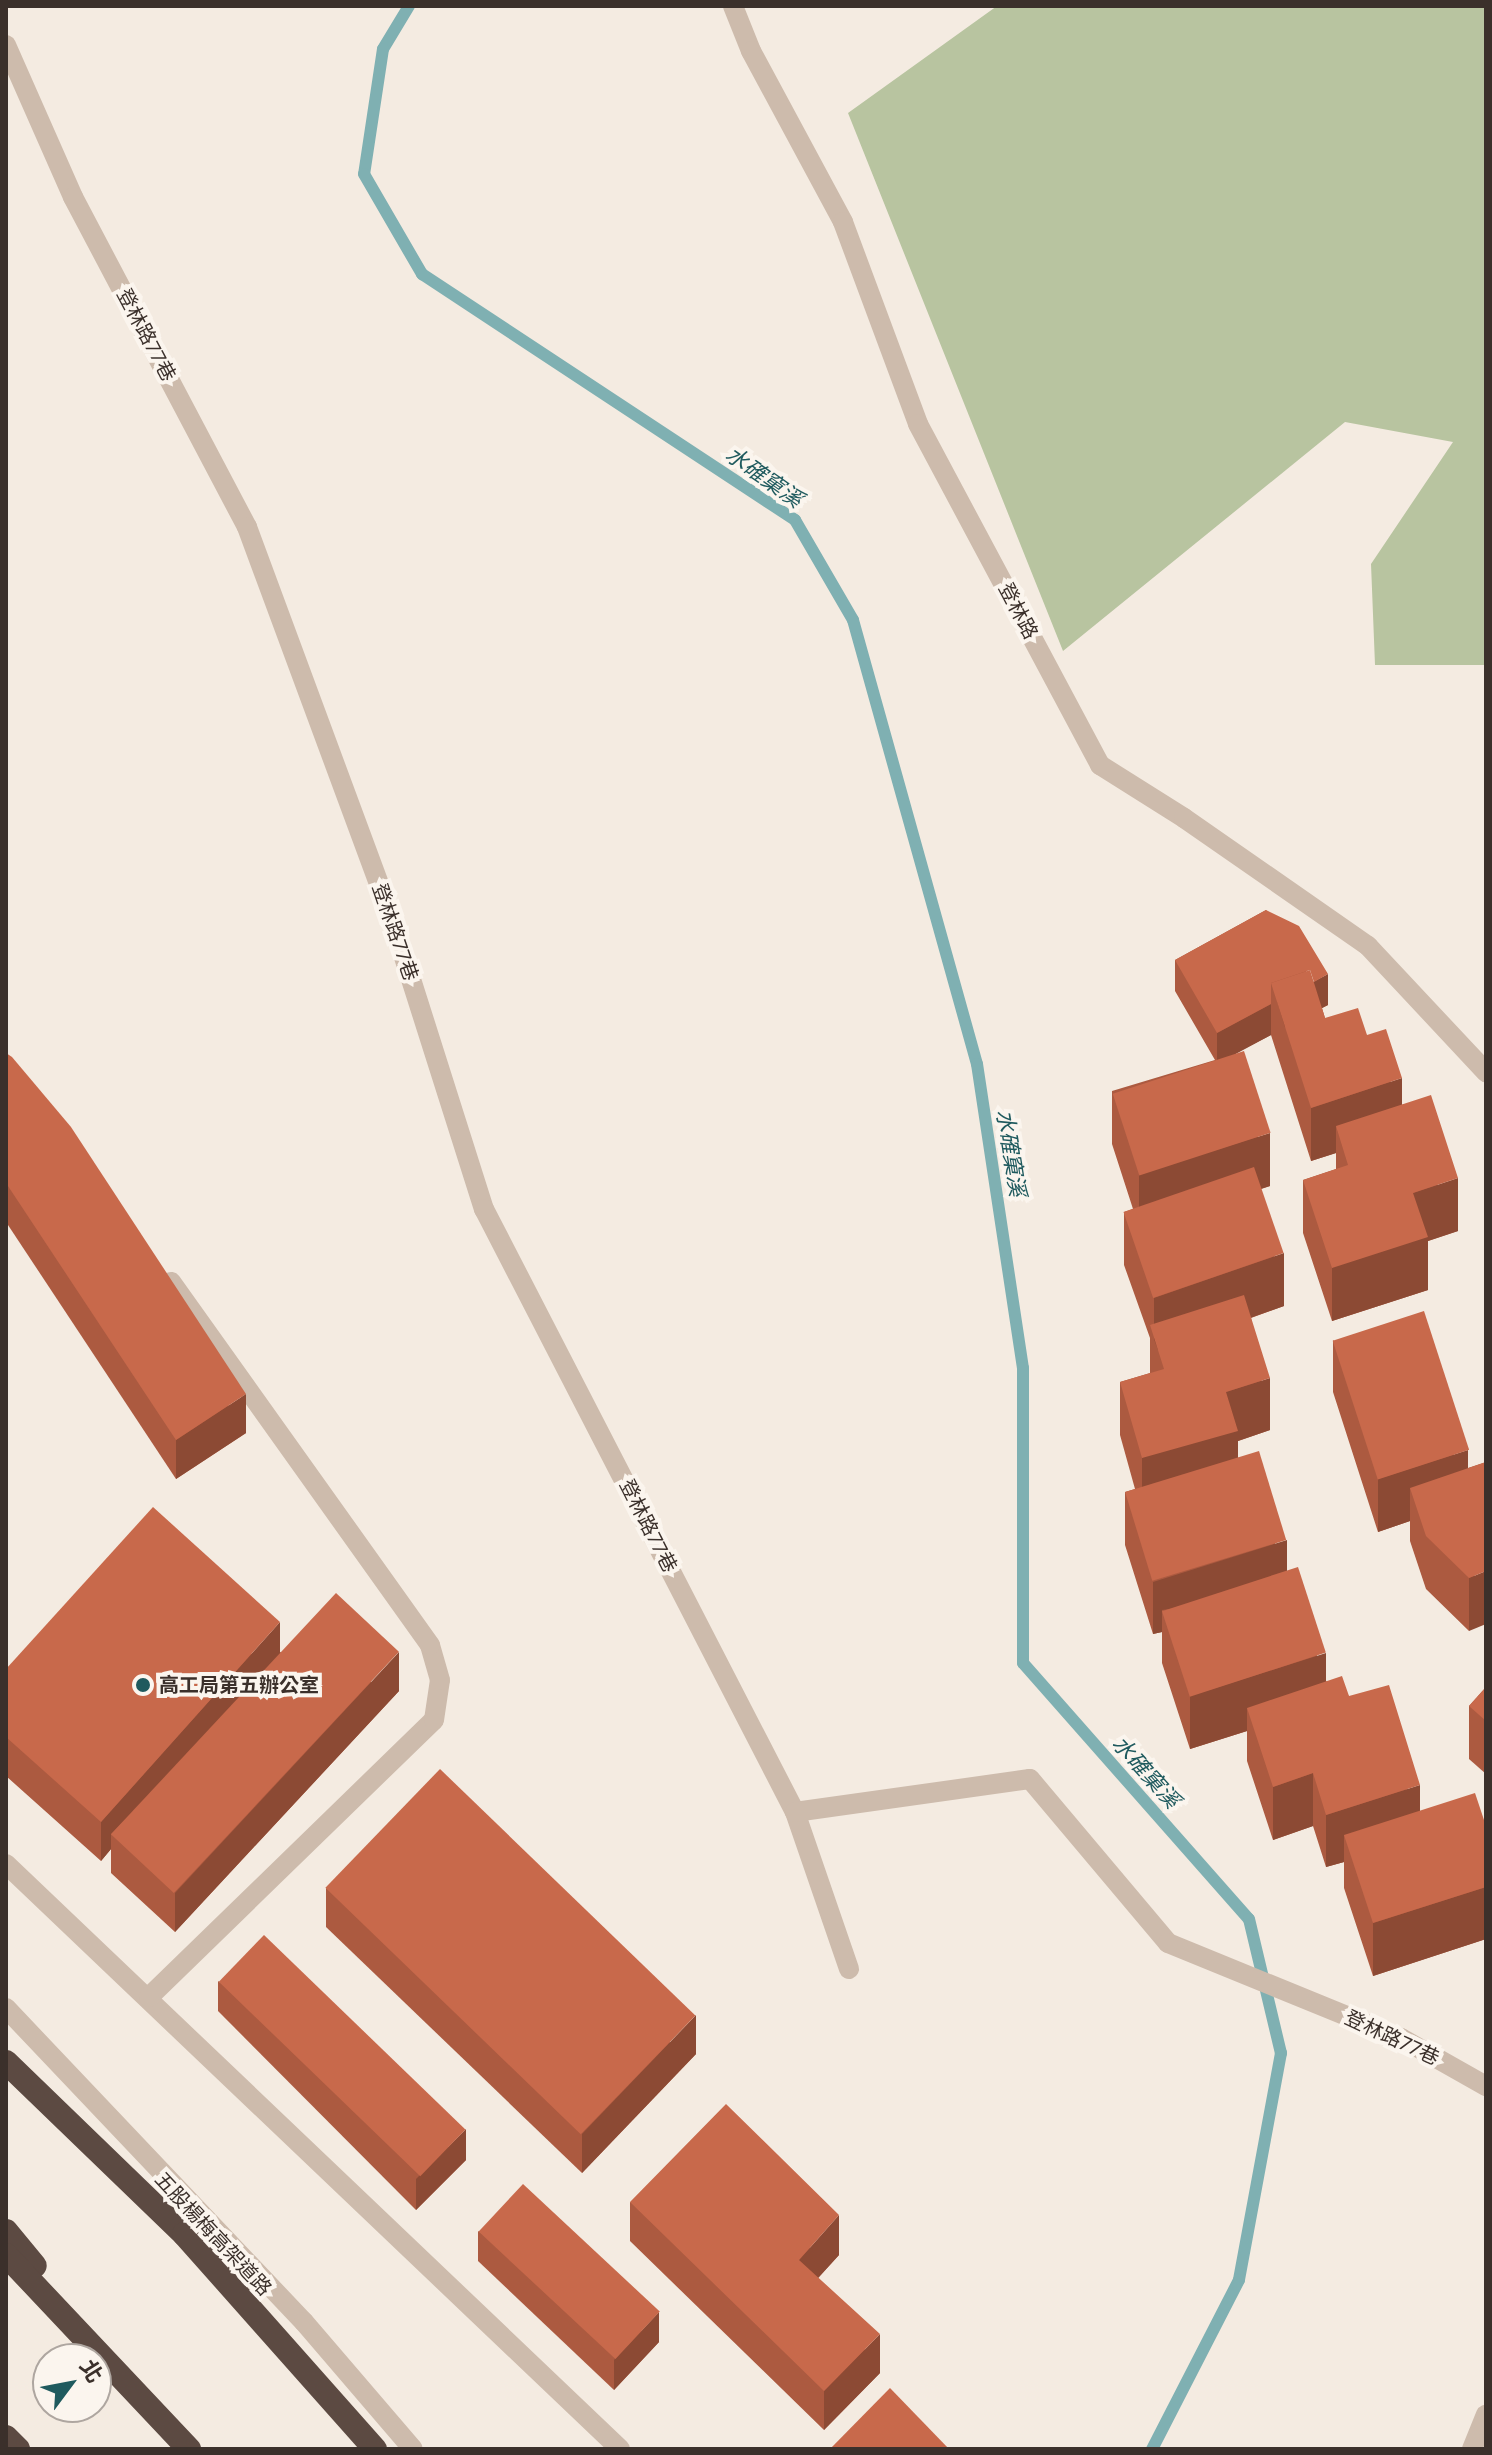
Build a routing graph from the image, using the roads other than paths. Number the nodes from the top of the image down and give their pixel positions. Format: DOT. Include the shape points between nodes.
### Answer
graph roads {
  1 [pos="733,6"];
  2 [pos="6,45"];
  3 [pos="1486,1072"];
  4 [pos="163,1270"];
  5 [pos="795,1812"];
  6 [pos="6,1864"];
  7 [pos="849,1969"];
  8 [pos="149,1997"];
  9 [pos="6,2008"];
  10 [pos="6,2062"];
  11 [pos="1486,2086"];
  12 [pos="6,2231"];
  13 [pos="6,2255"];
  14 [pos="1486,2415"];
  15 [pos="6,2437"];
  16 [pos="182,2441"];
  17 [pos="18,2449"];
  18 [pos="375,2449"];
  19 [pos="413,2449"];
  20 [pos="620,2449"];
  21 [pos="1472,2449"];
  1 -- 3 [label="street, 登林路" via="751,51 843,222 918,424 1100,765 1368,946"];
  2 -- 5 [label="street, 登林路77巷" via="73,197 247,527 390,913 484,1209"];
  4 -- 8 [label="street" via="430,1645 440,1680 434,1720"];
  5 -- 7 [label="street, 登林路77巷"];
  5 -- 11 [label="street, 登林路77巷" via="1030,1779 1168,1943 1401,2038"];
  6 -- 8 [label="street"];
  8 -- 20 [label="street"];
  9 -- 19 [label="street" via="304,2322"];
  10 -- 18 [label="highway, 五股楊梅高架道路" via="184,2234"];
  12 -- 16 [label="highway"];
  13 -- 16 [label="highway"];
  14 -- 21 [label="street"];
  15 -- 17 [label="highway"];
}
